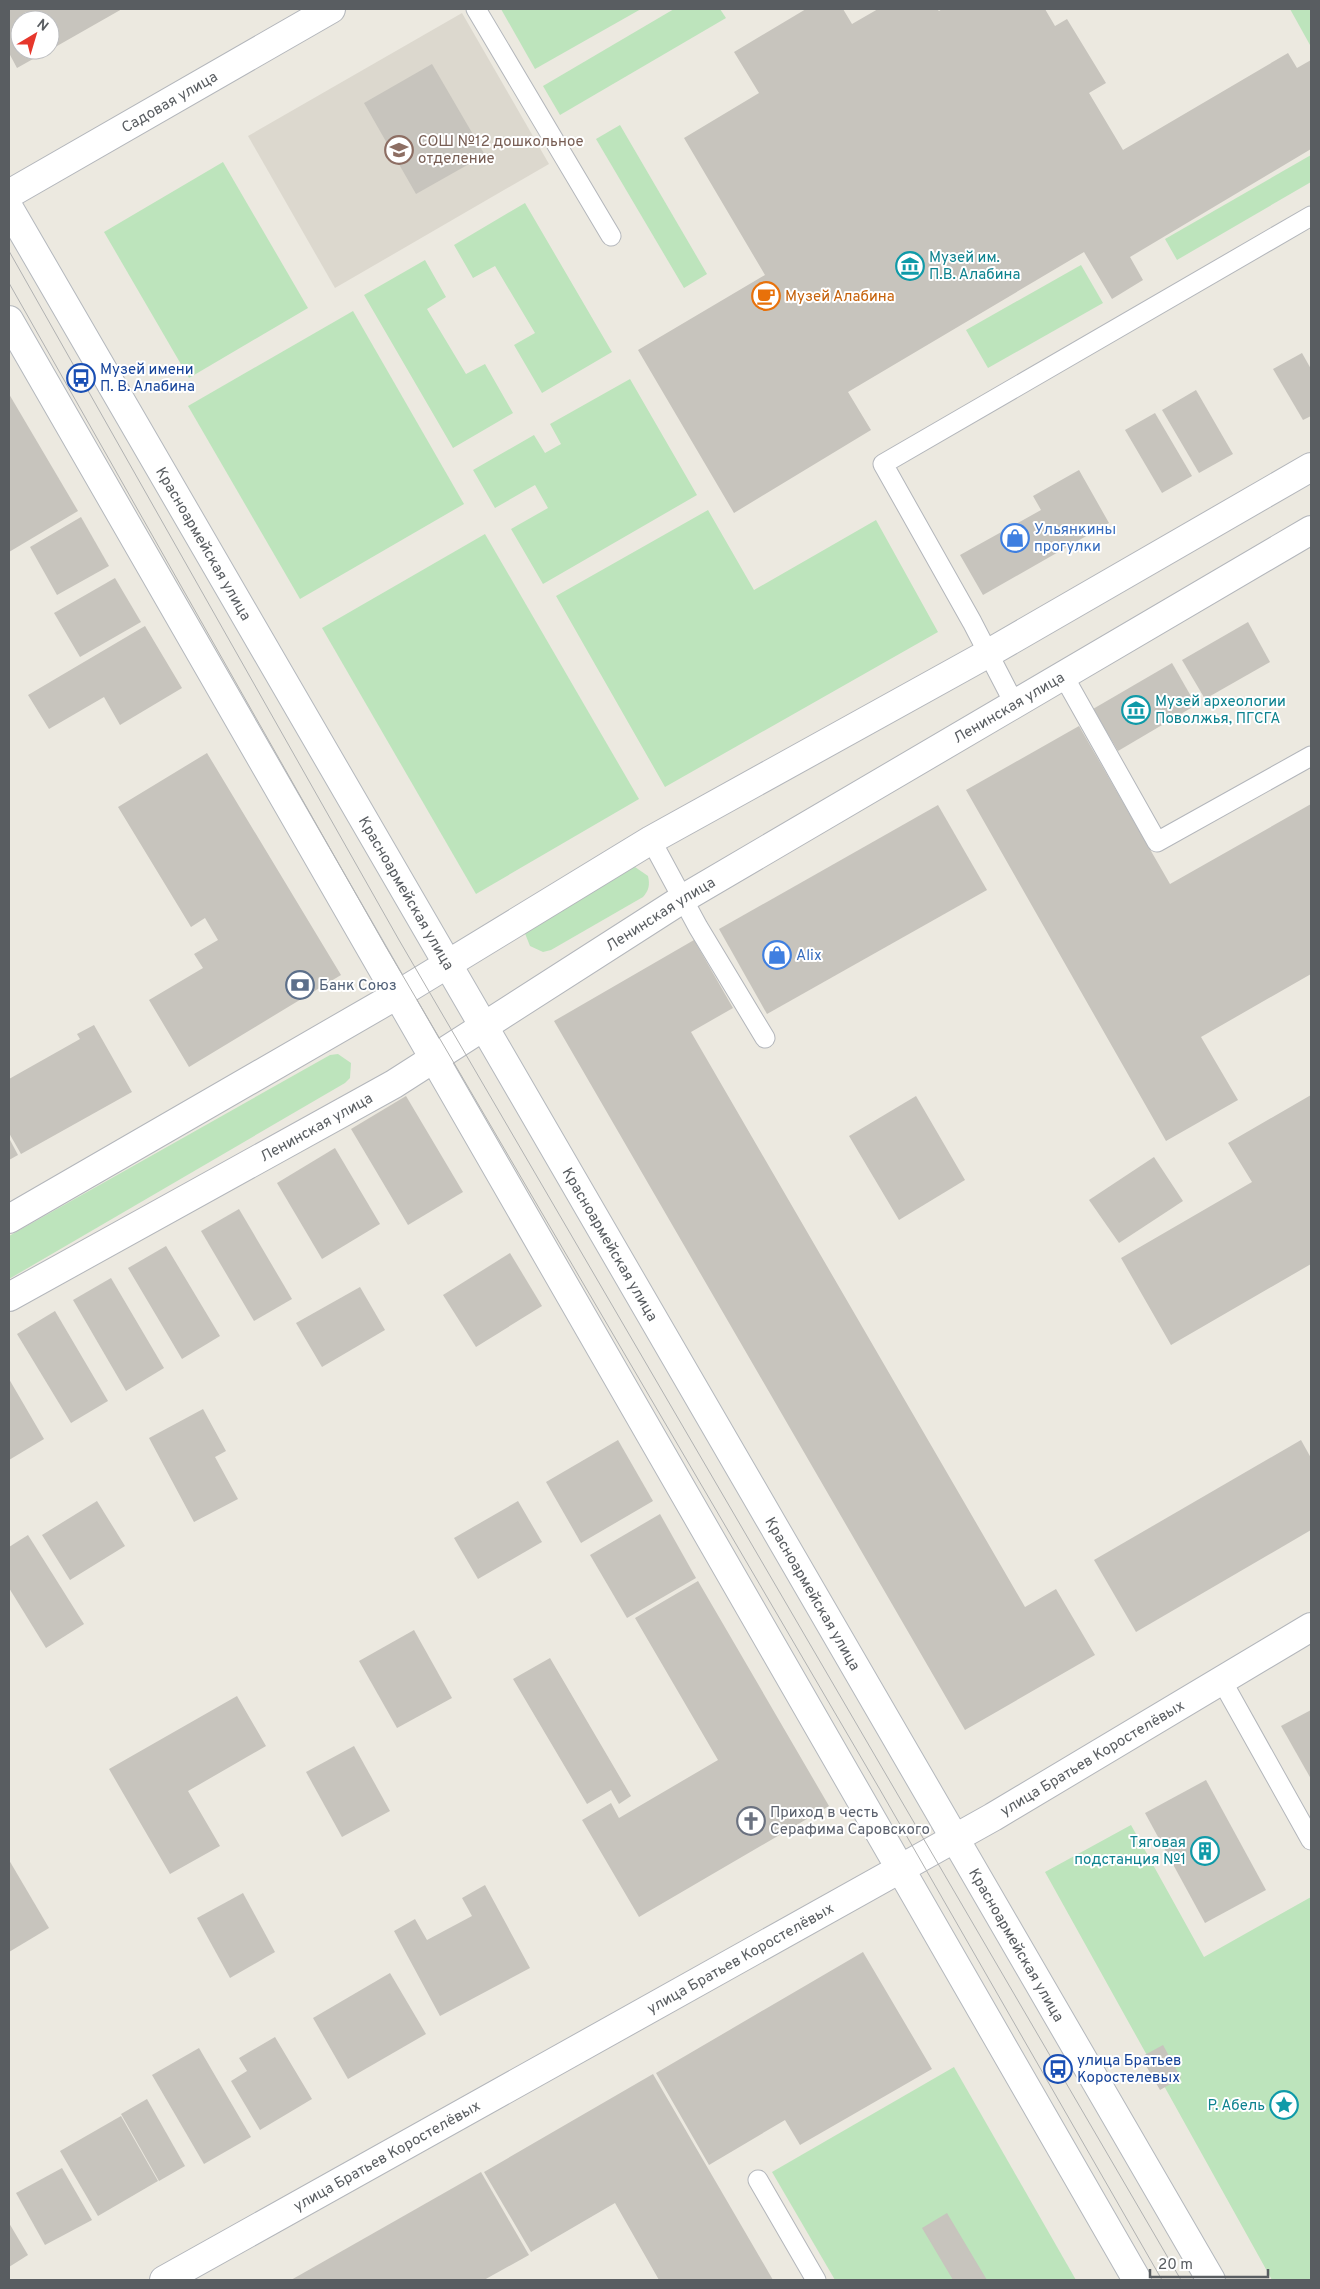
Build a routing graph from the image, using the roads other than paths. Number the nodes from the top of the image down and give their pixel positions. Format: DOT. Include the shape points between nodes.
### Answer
graph roads {
  1 [pos="331,9"];
  2 [pos="476,9"];
  3 [pos="9,194"];
  4 [pos="9,208"];
  5 [pos="1311,216"];
  6 [pos="611,236"];
  7 [pos="9,320"];
  8 [pos="1311,468"];
  9 [pos="1311,530"];
  10 [pos="987,654"];
  11 [pos="1063,675"];
  12 [pos="1015,705"];
  13 [pos="1311,756"];
  14 [pos="650,840"];
  15 [pos="684,898"];
  16 [pos="447,964"];
  17 [pos="397,995"];
  18 [pos="484,1028"];
  19 [pos="765,1038"];
  20 [pos="434,1058"];
  21 [pos="9,1219"];
  22 [pos="9,1296"];
  23 [pos="1311,1628"];
  24 [pos="1222,1681"];
  25 [pos="954,1838"];
  26 [pos="1311,1840"];
  27 [pos="900,1869"];
  28 [pos="758,2180"];
  29 [pos="164,2280"];
  30 [pos="816,2280"];
  31 [pos="1137,2280"];
  32 [pos="1210,2280"];
  1 -- 3 [label="street, Садовая улица"];
  2 -- 6 [label="lane"];
  4 -- 16 [label="street, Красноармейская улица"];
  5 -- 10 [label="lane" via="883,464"];
  7 -- 17 [label="street"];
  8 -- 10 [label="street"];
  9 -- 11 [label="street, Ленинская улица"];
  10 -- 12 [label="lane"];
  10 -- 14 [label="street"];
  11 -- 12 [label="street, Ленинская улица"];
  11 -- 13 [label="lane" via="1157,842"];
  12 -- 15 [label="street, Ленинская улица"];
  14 -- 15 [label="lane"];
  14 -- 16 [label="street"];
  15 -- 18 [label="street, Ленинская улица"];
  15 -- 19 [label="lane"];
  16 -- 17 [label="street"];
  16 -- 18 [label="street, Красноармейская улица"];
  17 -- 20 [label="street"];
  17 -- 21 [label="street"];
  18 -- 20 [label="street, Ленинская улица"];
  18 -- 25 [label="street, Красноармейская улица"];
  20 -- 22 [label="street, Ленинская улица" via="394,1084"];
  20 -- 27 [label="street"];
  23 -- 24 [label="street, улица Братьев Коростелёвых"];
  24 -- 25 [label="street, улица Братьев Коростелёвых"];
  24 -- 26 [label="lane"];
  25 -- 27 [label="street, улица Братьев Коростелёвых"];
  25 -- 32 [label="street, Красноармейская улица"];
  27 -- 29 [label="street, улица Братьев Коростелёвых"];
  27 -- 31 [label="street"];
  28 -- 30 [label="lane"];
}
